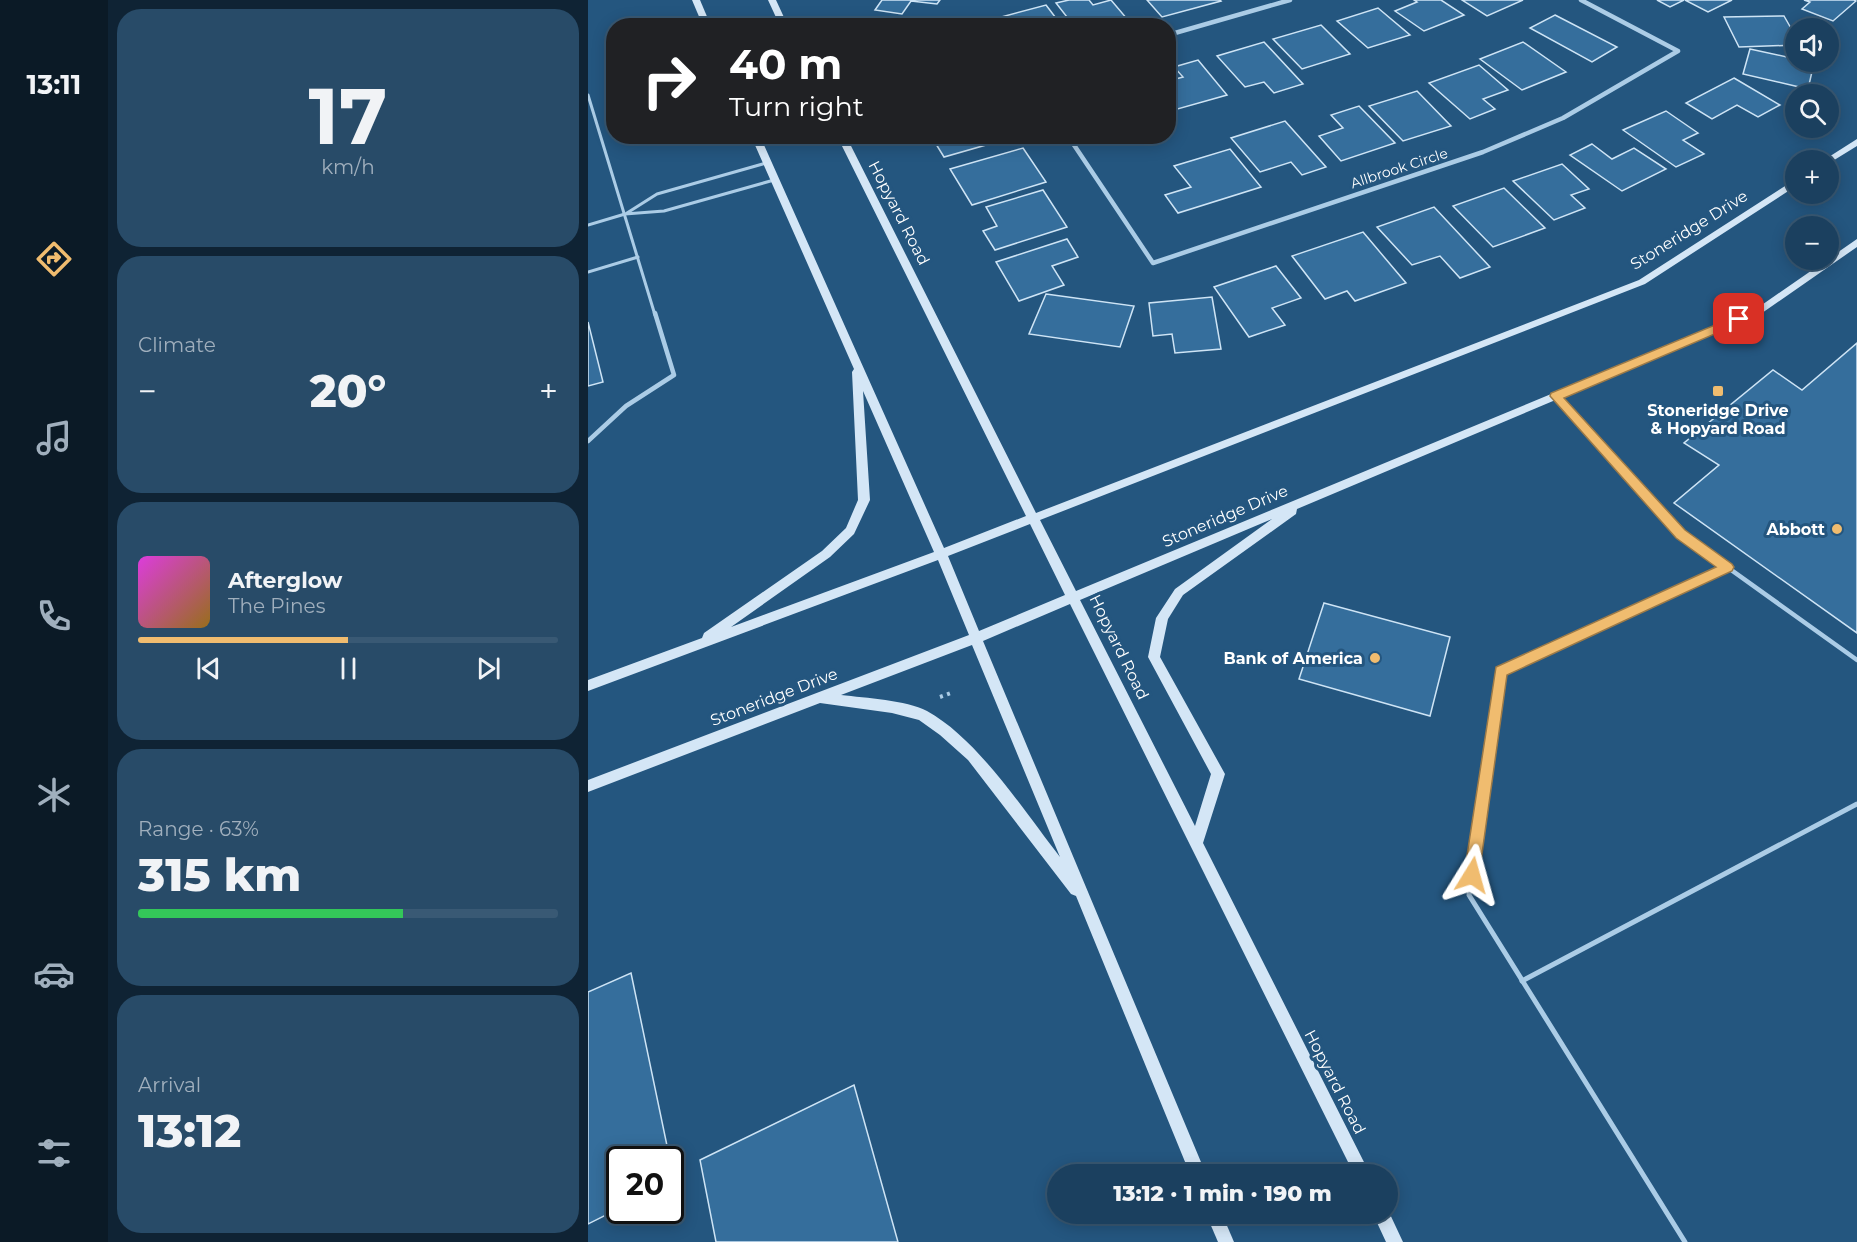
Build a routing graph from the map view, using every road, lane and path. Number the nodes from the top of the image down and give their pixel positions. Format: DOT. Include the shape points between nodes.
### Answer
graph roads {
  1 [pos="696,0"];
  2 [pos="772,0"];
  3 [pos="1268,0"];
  4 [pos="1290,0"];
  5 [pos="1581,0"];
  6 [pos="1274,6"];
  7 [pos="704,18"];
  8 [pos="780,18"];
  9 [pos="1176,33"];
  10 [pos="588,95"];
  11 [pos="1857,142"];
  12 [pos="758,144"];
  13 [pos="845,144"];
  14 [pos="1073,144"];
  15 [pos="1839,153"];
  16 [pos="766,163"];
  17 [pos="774,180"];
  18 [pos="1785,189"];
  19 [pos="625,214"];
  20 [pos="588,225"];
  21 [pos="1857,242"];
  22 [pos="638,257"];
  23 [pos="588,272"];
  24 [pos="856,365"];
  25 [pos="1556,396"];
  26 [pos="588,441"];
  27 [pos="1307,500"];
  28 [pos="1034,519"];
  29 [pos="941,555"];
  30 [pos="1728,567"];
  31 [pos="1074,597"];
  32 [pos="976,638"];
  33 [pos="693,647"];
  34 [pos="1857,660"];
  35 [pos="588,686"];
  36 [pos="819,698"];
  37 [pos="588,786"];
  38 [pos="1857,804"];
  39 [pos="1196,843"];
  40 [pos="1086,902"];
  41 [pos="1522,981"];
  42 [pos="1194,1164"];
  43 [pos="1357,1164"];
  44 [pos="1218,1224"];
  45 [pos="1386,1224"];
  46 [pos="1226,1242"];
  47 [pos="1395,1242"];
  48 [pos="1685,1242"];
  1 -- 7 [label="main road"];
  2 -- 8 [label="main road"];
  3 -- 6 [label="street"];
  4 -- 6 [label="street"];
  5 -- 14 [label="street, Allbrook Circle" via="1678,51 1563,118 1483,152 1153,262"];
  6 -- 9 [label="street"];
  10 -- 19 [label="lane"];
  11 -- 15 [label="main road"];
  12 -- 16 [label="main road"];
  13 -- 28 [label="main road, Hopyard Road"];
  16 -- 17 [label="main road"];
  16 -- 19 [label="lane" via="657,194"];
  17 -- 19 [label="lane" via="664,211"];
  17 -- 24 [label="main road"];
  18 -- 28 [label="main road, Stoneridge Drive" via="1641,282"];
  19 -- 20 [label="lane"];
  19 -- 22 [label="lane"];
  21 -- 25 [label="main road, Stoneridge Drive" via="1759,311"];
  22 -- 23 [label="lane"];
  22 -- 26 [label="lane" via="674,375 626,406"];
  24 -- 29 [label="main road"];
  24 -- 33 [label="main road" via="864,500 850,531 826,554"];
  25 -- 27 [label="main road, Stoneridge Drive"];
  25 -- 30 [label="lane" via="1681,534"];
  27 -- 31 [label="main road, Stoneridge Drive"];
  27 -- 39 [label="main road" via="1179,592 1162,618 1154,657 1218,774"];
  28 -- 29 [label="main road, Stoneridge Drive"];
  28 -- 31 [label="main road, Hopyard Road"];
  29 -- 32 [label="main road"];
  29 -- 33 [label="main road, Stoneridge Drive"];
  30 -- 34 [label="lane"];
  30 -- 41 [label="lane" via="1501,671 1469,895"];
  31 -- 32 [label="main road, Stoneridge Drive"];
  31 -- 39 [label="main road, Hopyard Road"];
  32 -- 36 [label="main road, Stoneridge Drive"];
  32 -- 40 [label="main road"];
  33 -- 35 [label="main road, Stoneridge Drive"];
  36 -- 37 [label="main road, Stoneridge Drive"];
  36 -- 40 [label="main road" via="892,707 922,715 945,731 973,756"];
  38 -- 41 [label="lane"];
  39 -- 43 [label="main road, Hopyard Road"];
  40 -- 42 [label="main road"];
  41 -- 48 [label="lane"];
  44 -- 46 [label="main road"];
  45 -- 47 [label="main road"];
}
